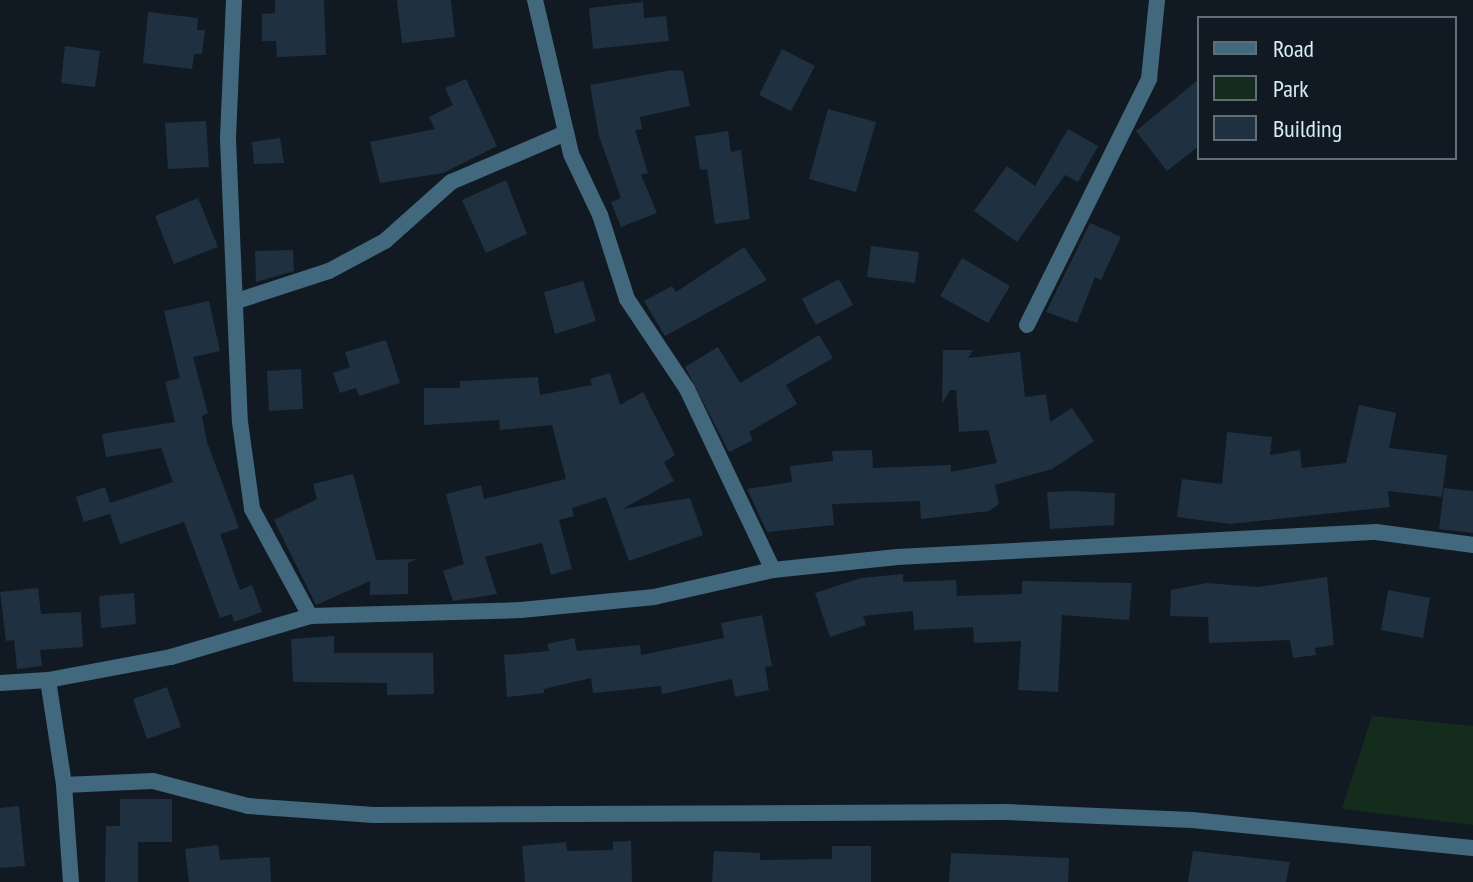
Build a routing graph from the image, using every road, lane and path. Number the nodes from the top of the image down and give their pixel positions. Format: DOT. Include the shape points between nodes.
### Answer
graph roads {
  1 [pos="234,0"];
  2 [pos="535,0"];
  3 [pos="1157,0"];
  4 [pos="566,133"];
  5 [pos="237,301"];
  6 [pos="1027,325"];
  7 [pos="1473,545"];
  8 [pos="773,570"];
  9 [pos="310,616"];
  10 [pos="48,680"];
  11 [pos="0,683"];
  12 [pos="64,785"];
  13 [pos="1473,848"];
  14 [pos="71,882"];
  1 -- 5 [label="street" via="228,139"];
  2 -- 4 [label="street"];
  3 -- 6 [label="street" via="1149,79"];
  4 -- 5 [label="street" via="451,182 385,241 329,271"];
  4 -- 8 [label="street" via="627,299 687,389"];
  5 -- 9 [label="street" via="240,422 252,509"];
  7 -- 8 [label="street" via="1376,532 897,557"];
  8 -- 9 [label="street" via="610,602"];
  9 -- 10 [label="street" via="171,657"];
  10 -- 11 [label="street"];
  10 -- 12 [label="street"];
  12 -- 13 [label="street" via="153,781 248,806 374,815 1007,812 1192,820"];
  12 -- 14 [label="street"];
}
